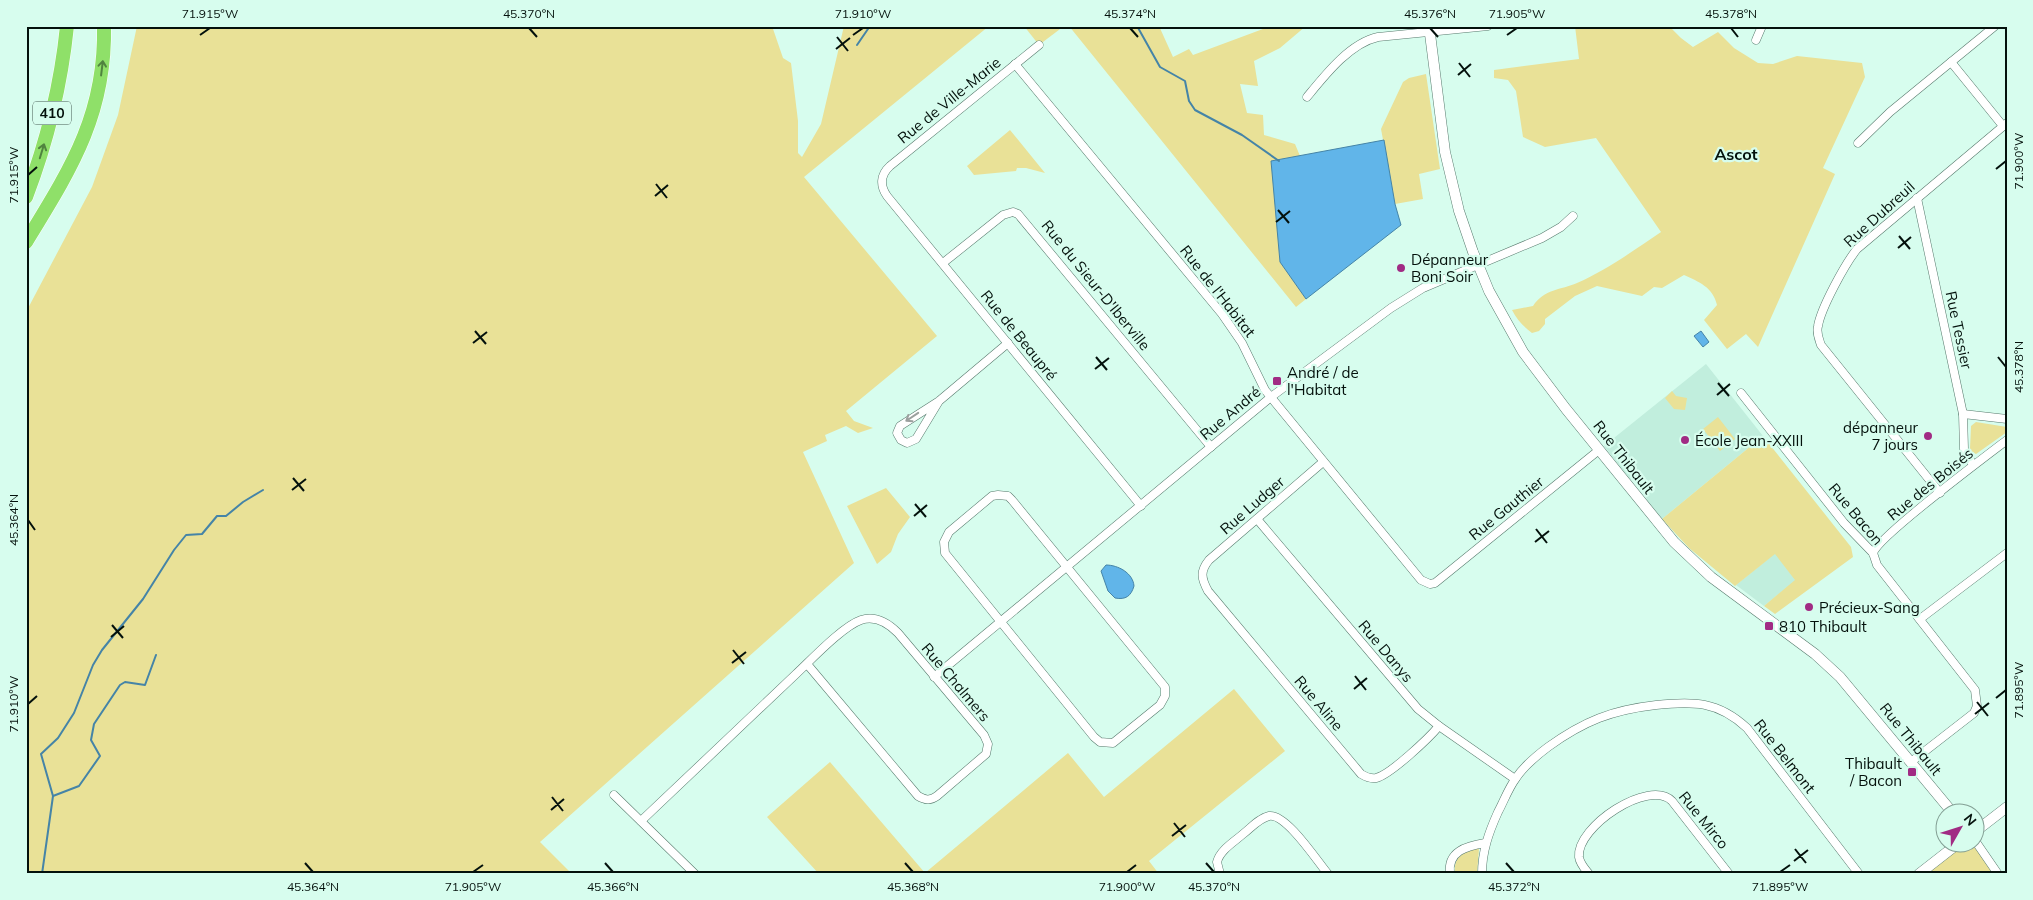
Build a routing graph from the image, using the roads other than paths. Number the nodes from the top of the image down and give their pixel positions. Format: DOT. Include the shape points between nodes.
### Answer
graph roads {
  1 [pos="67,26"];
  2 [pos="104,26"];
  3 [pos="1488,26"];
  4 [pos="1762,26"];
  5 [pos="1995,26"];
  6 [pos="1429,29"];
  7 [pos="1756,40"];
  8 [pos="1039,45"];
  9 [pos="1951,62"];
  10 [pos="1015,64"];
  11 [pos="1307,97"];
  12 [pos="2005,124"];
  13 [pos="1858,143"];
  14 [pos="882,180"];
  15 [pos="26,197"];
  16 [pos="1917,198"];
  17 [pos="1572,216"];
  18 [pos="26,242"];
  19 [pos="942,263"];
  20 [pos="1478,266"];
  21 [pos="1008,343"];
  22 [pos="1741,393"];
  23 [pos="1270,397"];
  24 [pos="939,401"];
  25 [pos="1964,414"];
  26 [pos="2007,419"];
  27 [pos="2007,440"];
  28 [pos="1211,447"];
  29 [pos="1599,450"];
  30 [pos="1323,462"];
  31 [pos="1973,466"];
  32 [pos="1940,493"];
  33 [pos="1141,506"];
  34 [pos="1257,518"];
  35 [pos="1874,553"];
  36 [pos="2007,553"];
  37 [pos="1067,566"];
  38 [pos="1202,570"];
  39 [pos="1430,584"];
  40 [pos="1920,619"];
  41 [pos="1000,622"];
  42 [pos="807,664"];
  43 [pos="934,677"];
  44 [pos="1439,726"];
  45 [pos="1911,762"];
  46 [pos="1515,779"];
  47 [pos="614,795"];
  48 [pos="1944,802"];
  49 [pos="2007,807"];
  50 [pos="641,822"];
  51 [pos="1986,823"];
  52 [pos="1486,843"];
  53 [pos="1948,852"];
  54 [pos="1983,852"];
  55 [pos="695,874"];
  56 [pos="1220,874"];
  57 [pos="1328,874"];
  58 [pos="1450,874"];
  59 [pos="1482,874"];
  60 [pos="1589,874"];
  61 [pos="1729,874"];
  62 [pos="1859,874"];
  63 [pos="1920,874"];
  64 [pos="1998,874"];
  15 -- 1 [label="highway, 410, one-way" via="53,112"];
  18 -- 2 [label="highway, one-way" via="68,173 88,130 102,74"];
  3 -- 6 [label="street"];
  4 -- 7 [label="street"];
  5 -- 9 [label="street"];
  6 -- 11 [label="street" via="1378,37 1360,44"];
  6 -- 20 [label="street, Rue Thibault" via="1449,169 1463,225"];
  8 -- 10 [label="street, Rue de Ville-Marie"];
  9 -- 12 [label="street"];
  9 -- 13 [label="street"];
  10 -- 14 [label="street, Rue de Ville-Marie" via="890,166"];
  10 -- 23 [label="street, Rue de l'Habitat" via="1222,314 1242,343"];
  12 -- 16 [label="street, Rue Dubreuil"];
  14 -- 19 [label="street, Rue de Beaupré" via="885,193"];
  16 -- 25 [label="street, Rue Tessier"];
  16 -- 32 [label="street, Rue Dubreuil" via="1850,258 1820,317 1817,330 1822,345"];
  17 -- 20 [label="street, Rue André" via="1542,238"];
  19 -- 21 [label="street, Rue de Beaupré"];
  19 -- 28 [label="street, Rue du Sieur-D'Iberville" via="1003,215 1018,214"];
  20 -- 23 [label="street, Rue André" via="1405,298"];
  20 -- 29 [label="street, Rue Thibault" via="1523,352"];
  21 -- 24 [label="street"];
  21 -- 33 [label="street, Rue de Beaupré"];
  22 -- 35 [label="street, Rue Bacon" via="1847,526"];
  23 -- 28 [label="street, Rue André"];
  23 -- 30 [label="street, Rue de l'Habitat"];
  24 -- 24 [label="street, one-way" via="900,426 897,433 901,440 914,442"];
  25 -- 26 [label="street"];
  25 -- 31 [label="street, Rue Tessier" via="1964,449"];
  27 -- 31 [label="street, Rue des Boisés"];
  28 -- 33 [label="street, Rue André"];
  29 -- 39 [label="street, Rue Gauthier"];
  29 -- 45 [label="street, Rue Thibault" via="1685,554 1826,663"];
  30 -- 34 [label="street, Rue Ludger"];
  30 -- 39 [label="street, Rue de l'Habitat" via="1421,580"];
  31 -- 32 [label="street, Rue des Boisés"];
  32 -- 35 [label="street, Rue des Boisés" via="1877,546"];
  33 -- 37 [label="street, Rue André"];
  34 -- 38 [label="street, Rue Ludger"];
  34 -- 44 [label="street, Rue Danys" via="1405,695"];
  35 -- 40 [label="street, Rue Bacon" via="1877,565"];
  36 -- 40 [label="street"];
  37 -- 41 [label="street, Rue André"];
  37 -- 41 [label="street" via="1012,500 1002,495 992,496 949,532 944,542 945,553"];
  37 -- 41 [label="street" via="1165,687 1160,705 1118,740 1107,744 1100,742"];
  38 -- 44 [label="street, Rue Aline" via="1201,577 1208,591 1361,774 1375,778 1388,772"];
  40 -- 45 [label="street, Rue Bacon" via="1971,684 1978,698 1977,706 1968,719"];
  41 -- 43 [label="street, Rue André"];
  42 -- 43 [label="street, Rue Chalmers" via="854,623 868,618 884,622 898,634"];
  42 -- 43 [label="street, Rue Chalmers" via="918,796 928,800 984,758 988,749 984,735"];
  42 -- 50 [label="street, Rue Chalmers"];
  44 -- 46 [label="street, Rue Danys"];
  45 -- 48 [label="street, Rue Thibault"];
  46 -- 52 [label="street, Rue Belmont"];
  46 -- 62 [label="street, Rue Belmont" via="1552,745 1600,716 1626,709 1683,702 1713,706 1747,728"];
  47 -- 50 [label="street"];
  49 -- 51 [label="street"];
  50 -- 55 [label="street"];
  52 -- 58 [label="street" via="1467,846 1455,854"];
  52 -- 59 [label="street, Rue Belmont"];
  53 -- 63 [label="street"];
  54 -- 64 [label="street"];
  56 -- 57 [label="street" via="1217,862 1221,853 1262,819 1277,816"];
  60 -- 61 [label="street, Rue Mirco" via="1580,860 1580,851 1594,827 1625,804 1658,794 1672,801"];
}
